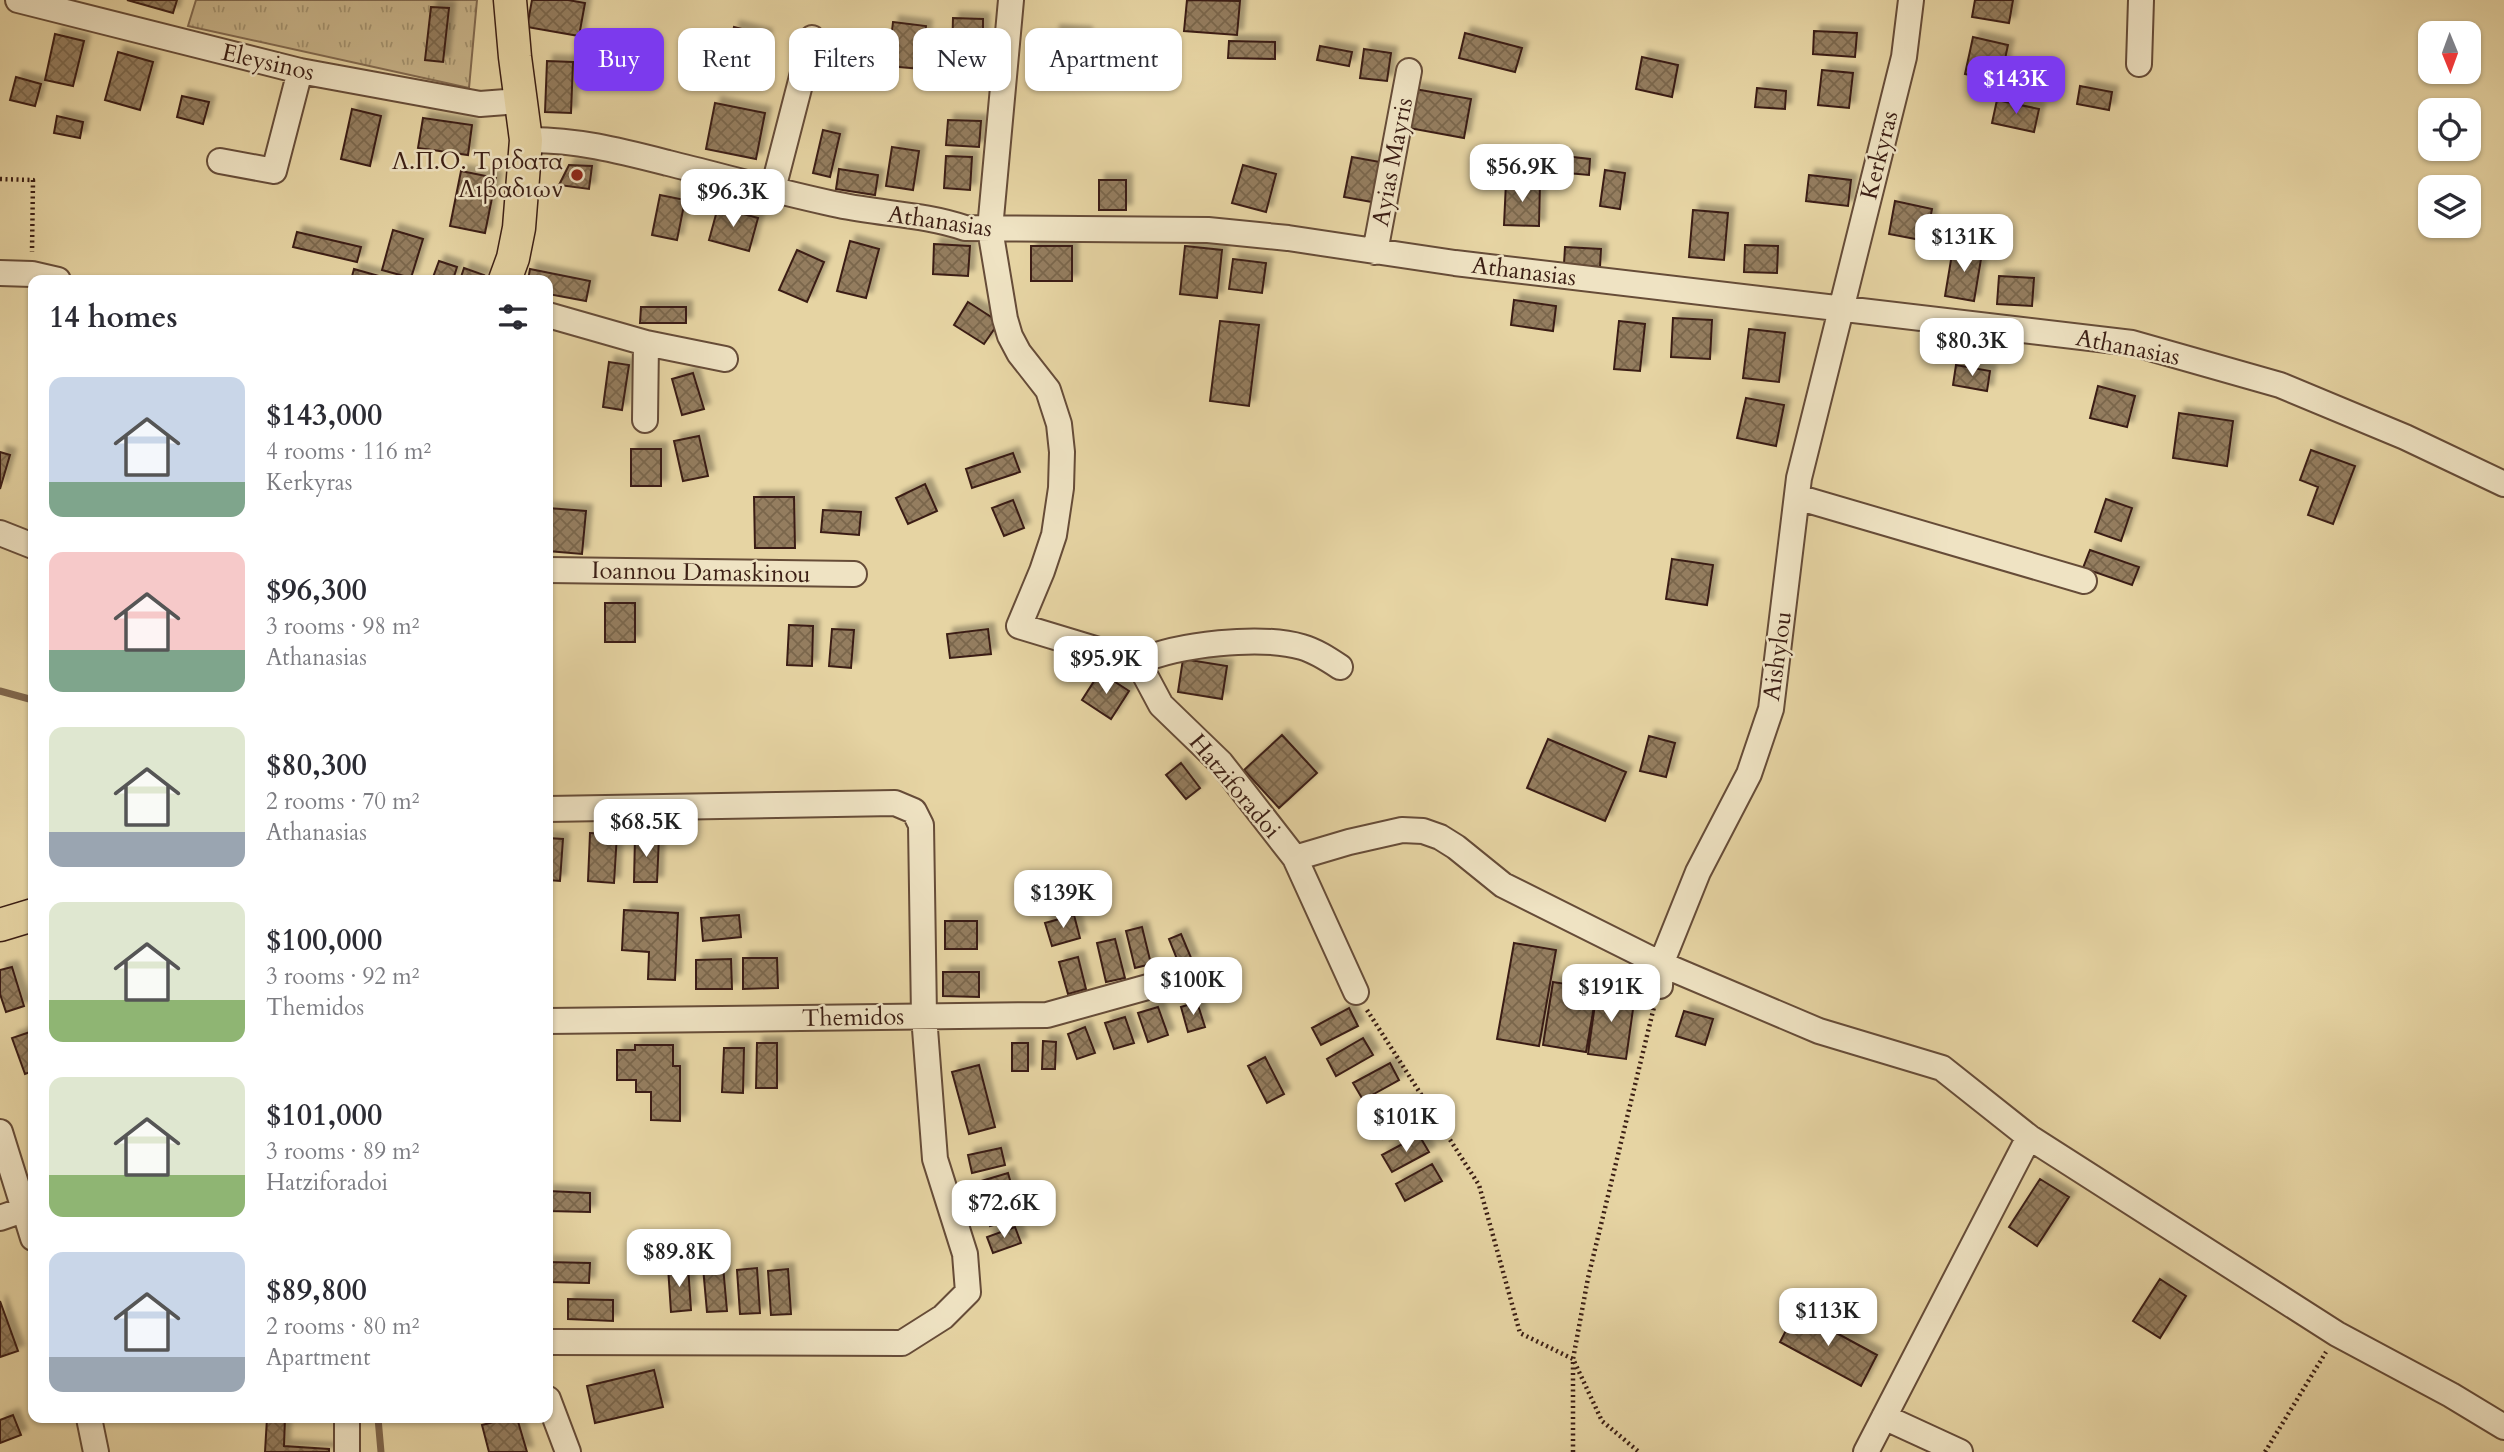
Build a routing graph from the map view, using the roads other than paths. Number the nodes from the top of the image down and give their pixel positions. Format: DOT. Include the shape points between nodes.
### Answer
graph roads {
  1 [pos="18,0"];
  2 [pos="510,0"];
  3 [pos="1011,0"];
  4 [pos="1911,0"];
  5 [pos="2141,0"];
  6 [pos="108,11"];
  7 [pos="2139,64"];
  8 [pos="300,71"];
  9 [pos="1409,72"];
  10 [pos="798,91"];
  11 [pos="520,96"];
  12 [pos="526,140"];
  13 [pos="220,161"];
  14 [pos="773,189"];
  15 [pos="990,229"];
  16 [pos="1375,252"];
  17 [pos="0,273"];
  18 [pos="36,275"];
  19 [pos="508,275"];
  20 [pos="1840,309"];
  21 [pos="553,316"];
  22 [pos="646,343"];
  23 [pos="725,359"];
  24 [pos="645,420"];
  25 [pos="2504,484"];
  26 [pos="1797,497"];
  27 [pos="0,533"];
  28 [pos="28,544"];
  29 [pos="553,570"];
  30 [pos="854,574"];
  31 [pos="2084,581"];
  32 [pos="1138,663"];
  33 [pos="1340,667"];
  34 [pos="553,809"];
  35 [pos="1295,859"];
  36 [pos="28,917"];
  37 [pos="0,925"];
  38 [pos="1660,975"];
  39 [pos="1154,985"];
  40 [pos="1356,992"];
  41 [pos="924,1016"];
  42 [pos="553,1021"];
  43 [pos="0,1132"];
  44 [pos="2029,1137"];
  45 [pos="12,1214"];
  46 [pos="28,1232"];
  47 [pos="553,1342"];
  48 [pos="553,1412"];
  49 [pos="1884,1417"];
  50 [pos="90,1423"];
  51 [pos="347,1423"];
  52 [pos="2504,1427"];
  53 [pos="96,1452"];
  54 [pos="347,1452"];
  55 [pos="568,1452"];
  56 [pos="1866,1452"];
  57 [pos="1960,1452"];
  1 -- 6 [label="street, Eleysinos"];
  2 -- 11 [label="main road"];
  3 -- 15 [label="street"];
  4 -- 20 [label="street, Kerkyras" via="1904,57"];
  5 -- 7 [label="street"];
  6 -- 8 [label="street, Eleysinos"];
  8 -- 11 [label="street, Eleysinos" via="480,104"];
  8 -- 13 [label="street" via="274,171"];
  9 -- 16 [label="street, Ayias Mayris"];
  10 -- 14 [label="street"];
  11 -- 12 [label="main road"];
  12 -- 14 [label="street, Athanasias" via="555,139 605,147"];
  12 -- 19 [label="main road" via="521,219"];
  14 -- 15 [label="street, Athanasias" via="863,210"];
  15 -- 16 [label="street, Athanasias" via="1208,230 1288,237"];
  15 -- 32 [label="street" via="1010,336 1048,390 1062,453 1054,535 1019,626"];
  16 -- 20 [label="street, Athanasias"];
  17 -- 18 [label="street"];
  20 -- 25 [label="street, Athanasias" via="2132,343 2280,385"];
  20 -- 26 [label="street, Aishylou"];
  21 -- 22 [label="street"];
  22 -- 23 [label="street"];
  22 -- 24 [label="street"];
  26 -- 31 [label="street"];
  26 -- 38 [label="street, Aishylou" via="1771,709 1749,774 1698,872"];
  27 -- 28 [label="street"];
  29 -- 30 [label="street, Ioannou Damaskinou"];
  32 -- 33 [label="street" via="1173,650 1260,642 1305,647"];
  32 -- 35 [label="street, Hatziforadoi" via="1161,705 1229,772"];
  34 -- 41 [label="street" via="895,803 914,811 921,825"];
  35 -- 38 [label="street" via="1402,830 1423,831 1456,847 1503,885"];
  35 -- 40 [label="street, Hatziforadoi"];
  36 -- 37 [label="main road"];
  38 -- 44 [label="street" via="1942,1069"];
  39 -- 41 [label="street, Themidos" via="1047,1014"];
  41 -- 42 [label="street, Themidos"];
  41 -- 47 [label="street" via="935,1159 965,1254 968,1292 943,1317 901,1343"];
  43 -- 45 [label="street"];
  44 -- 49 [label="street"];
  44 -- 52 [label="street" via="2337,1334"];
  45 -- 46 [label="street"];
  48 -- 55 [label="street"];
  49 -- 56 [label="street"];
  49 -- 57 [label="street"];
  50 -- 53 [label="street"];
  51 -- 54 [label="street"];
}
